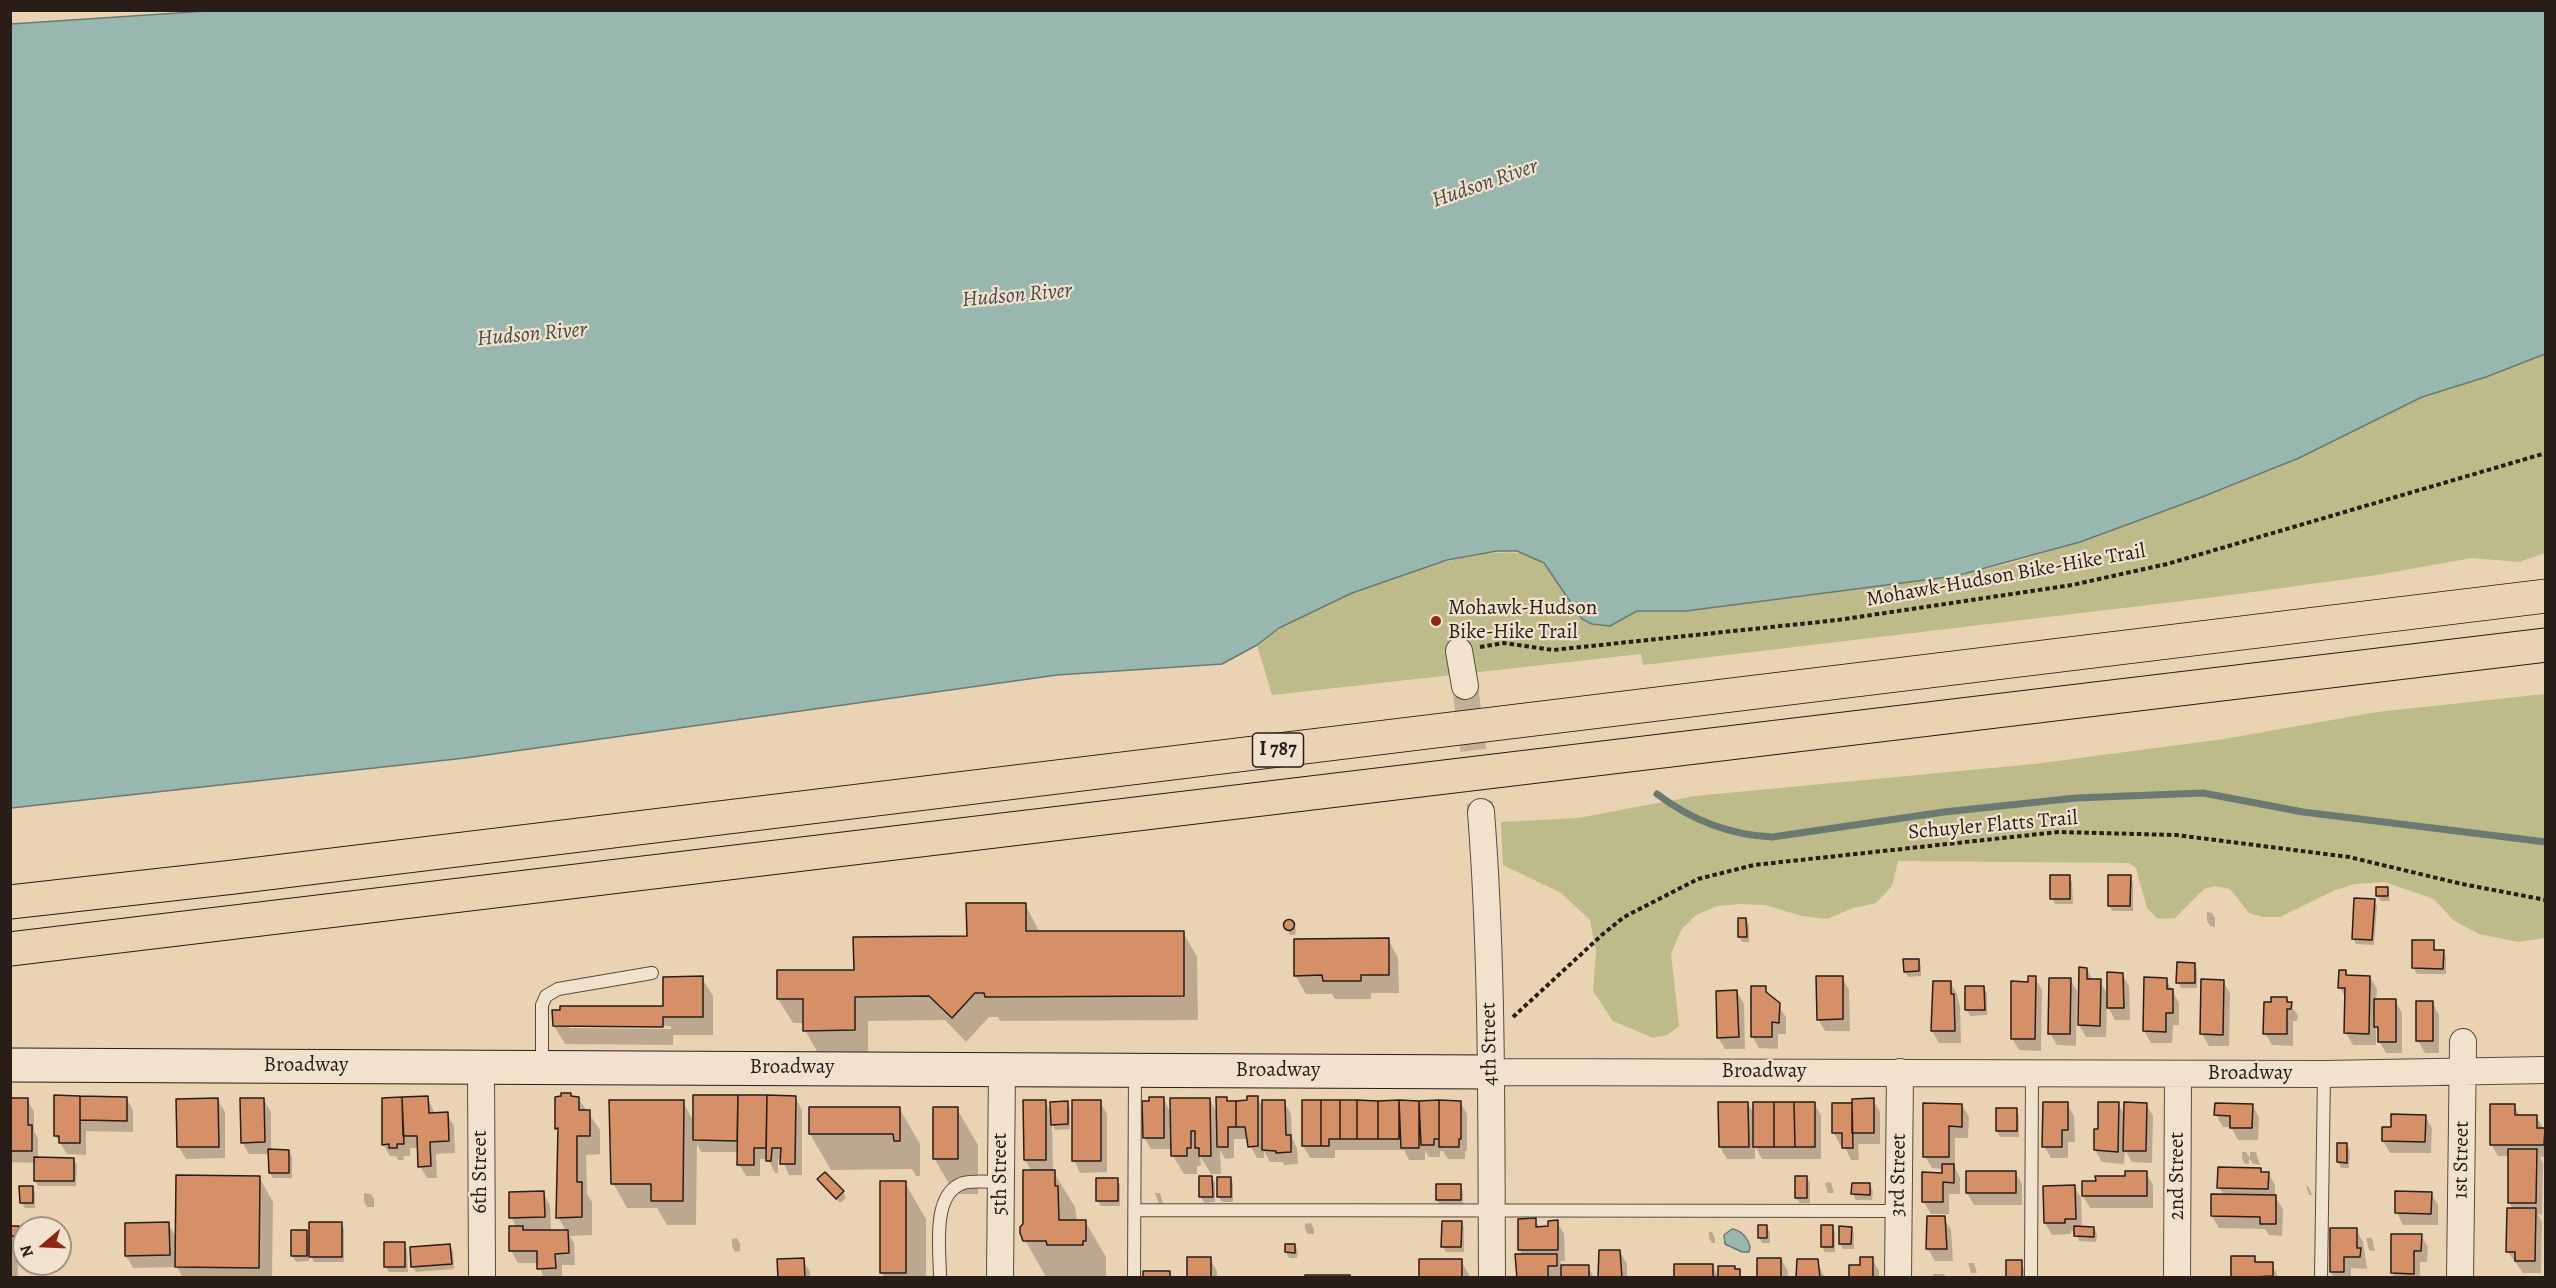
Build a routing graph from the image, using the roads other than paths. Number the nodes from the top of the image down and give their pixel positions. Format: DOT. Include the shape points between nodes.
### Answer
graph roads {
  1 [pos="2546,596"];
  2 [pos="2546,645"];
  3 [pos="1459,651"];
  4 [pos="1465,686"];
  5 [pos="1481,812"];
  6 [pos="10,902"];
  7 [pos="10,948"];
  8 [pos="652,973"];
  9 [pos="2463,1042"];
  10 [pos="10,1065"];
  11 [pos="481,1066"];
  12 [pos="542,1067"];
  13 [pos="1002,1070"];
  14 [pos="1135,1070"];
  15 [pos="2546,1070"];
  16 [pos="1491,1072"];
  17 [pos="1900,1072"];
  18 [pos="2032,1072"];
  19 [pos="2463,1073"];
  20 [pos="2178,1074"];
  21 [pos="2324,1074"];
  22 [pos="1001,1182"];
  23 [pos="1135,1210"];
  24 [pos="1492,1211"];
  25 [pos="1899,1211"];
  26 [pos="482,1278"];
  27 [pos="940,1278"];
  28 [pos="1000,1278"];
  29 [pos="1134,1278"];
  30 [pos="1492,1278"];
  31 [pos="1898,1278"];
  32 [pos="2031,1278"];
  33 [pos="2177,1278"];
  34 [pos="2321,1278"];
  35 [pos="2460,1278"];
  1 -- 6 [label="highway, I 787"];
  2 -- 7 [label="highway, I 787"];
  3 -- 4 [label="street"];
  5 -- 16 [label="street, 4th Street"];
  8 -- 12 [label="lane" via="549,993 542,1005"];
  9 -- 19 [label="street, 1st Street"];
  10 -- 11 [label="street, Broadway"];
  11 -- 12 [label="street, Broadway"];
  11 -- 26 [label="street, 6th Street"];
  12 -- 13 [label="street, Broadway"];
  13 -- 14 [label="street, Broadway"];
  13 -- 22 [label="street, 5th Street"];
  14 -- 16 [label="street, Broadway"];
  14 -- 23 [label="lane"];
  15 -- 19 [label="street, Broadway"];
  16 -- 17 [label="street, Broadway"];
  16 -- 24 [label="street, 4th Street"];
  17 -- 18 [label="street, Broadway"];
  17 -- 25 [label="street, 3rd Street"];
  18 -- 20 [label="street, Broadway"];
  18 -- 32 [label="lane"];
  19 -- 21 [label="street, Broadway"];
  19 -- 35 [label="street, 1st Street"];
  20 -- 21 [label="street, Broadway"];
  20 -- 33 [label="street, 2nd Street"];
  21 -- 34 [label="lane"];
  22 -- 27 [label="lane" via="964,1183 946,1196 941,1210"];
  22 -- 28 [label="street, 5th Street"];
  23 -- 24 [label="lane"];
  23 -- 29 [label="lane"];
  24 -- 25 [label="lane"];
  24 -- 30 [label="street, 4th Street"];
  25 -- 31 [label="street, 3rd Street"];
}
